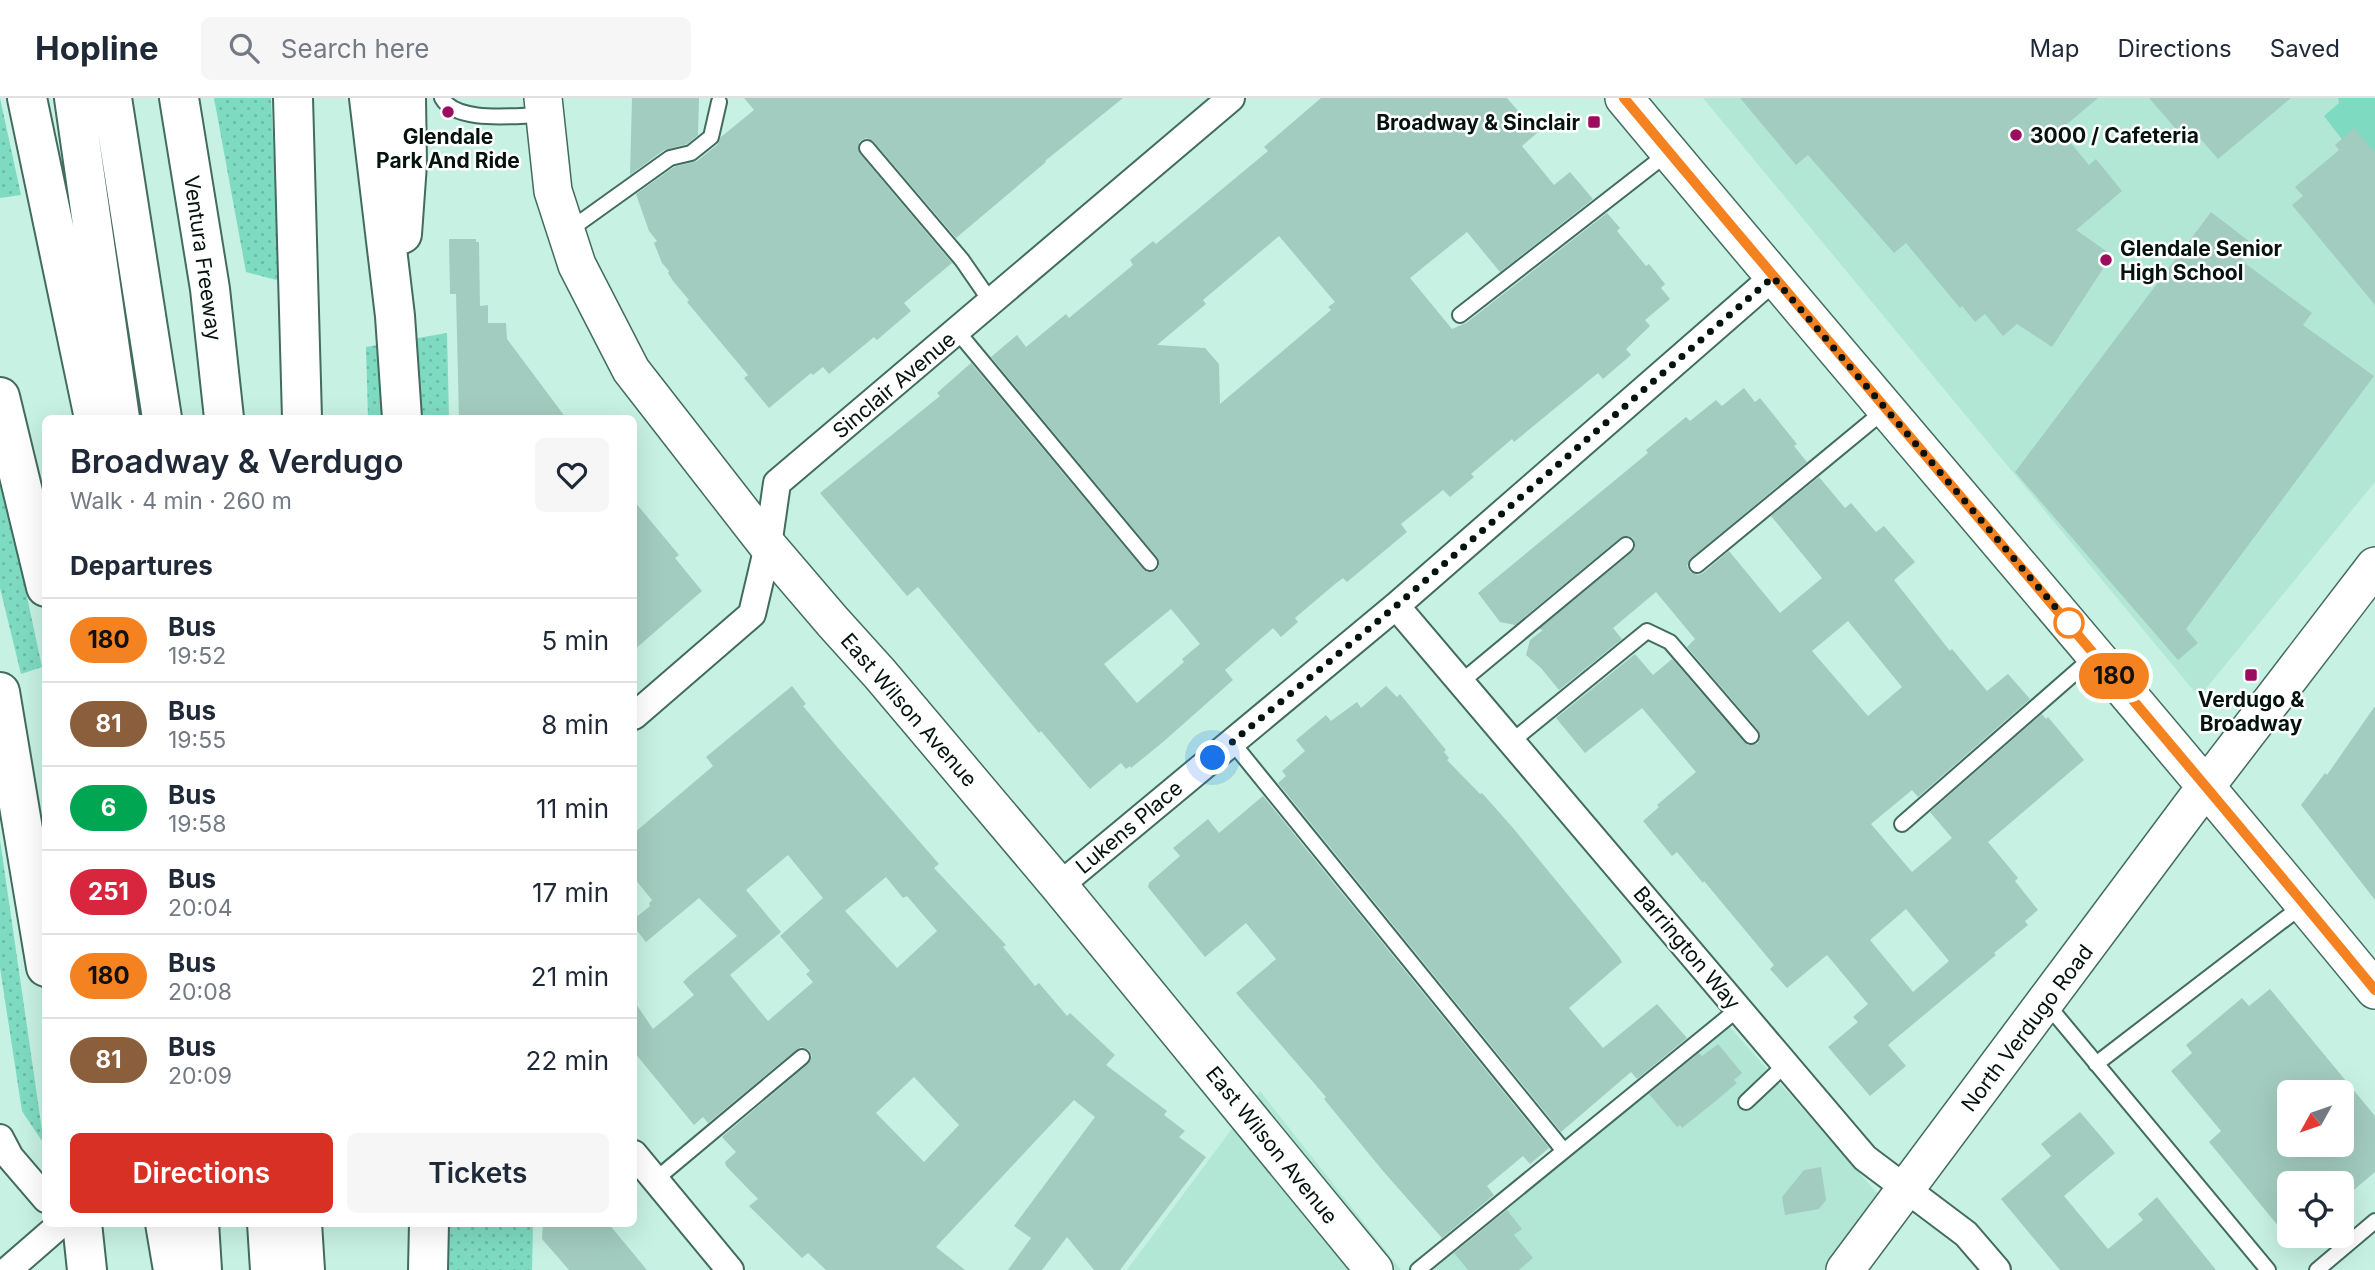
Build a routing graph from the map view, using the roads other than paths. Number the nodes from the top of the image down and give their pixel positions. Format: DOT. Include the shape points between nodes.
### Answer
graph roads {
  1 [pos="27,98"];
  2 [pos="74,98"];
  3 [pos="113,98"];
  4 [pos="137,98"];
  5 [pos="179,98"];
  6 [pos="293,98"];
  7 [pos="369,98"];
  8 [pos="406,98"];
  9 [pos="442,98"];
  10 [pos="1231,98"];
  11 [pos="1624,98"];
  12 [pos="719,102"];
  13 [pos="544,106"];
  14 [pos="867,148"];
  15 [pos="1669,152"];
  16 [pos="391,162"];
  17 [pos="566,232"];
  18 [pos="1773,277"];
  19 [pos="991,302"];
  20 [pos="1460,315"];
  21 [pos="957,331"];
  22 [pos="0,397"];
  23 [pos="1886,409"];
  24 [pos="93,415"];
  25 [pos="120,415"];
  26 [pos="162,415"];
  27 [pos="186,415"];
  28 [pos="224,415"];
  29 [pos="302,415"];
  30 [pos="402,415"];
  31 [pos="1626,545"];
  32 [pos="768,546"];
  33 [pos="1150,563"];
  34 [pos="1698,565"];
  35 [pos="2375,566"];
  36 [pos="42,570"];
  37 [pos="1396,606"];
  38 [pos="2095,655"];
  39 [pos="1461,682"];
  40 [pos="0,692"];
  41 [pos="637,713"];
  42 [pos="1751,736"];
  43 [pos="1232,742"];
  44 [pos="1511,742"];
  45 [pos="2207,785"];
  46 [pos="1902,824"];
  47 [pos="1059,886"];
  48 [pos="2305,904"];
  49 [pos="42,943"];
  50 [pos="2375,990"];
  51 [pos="2046,1003"];
  52 [pos="1738,1009"];
  53 [pos="802,1057"];
  54 [pos="2096,1063"];
  55 [pos="1785,1065"];
  56 [pos="1746,1101"];
  57 [pos="0,1138"];
  58 [pos="1564,1151"];
  59 [pos="637,1158"];
  60 [pos="655,1180"];
  61 [pos="1906,1190"];
  62 [pos="42,1194"];
  63 [pos="2375,1221"];
  64 [pos="57,1227"];
  65 [pos="82,1227"];
  66 [pos="243,1227"];
  67 [pos="267,1227"];
  68 [pos="302,1227"];
  69 [pos="429,1227"];
  70 [pos="8,1270"];
  71 [pos="87,1270"];
  72 [pos="245,1270"];
  73 [pos="270,1270"];
  74 [pos="305,1270"];
  75 [pos="428,1270"];
  76 [pos="730,1270"];
  77 [pos="1374,1270"];
  78 [pos="1418,1270"];
  79 [pos="1845,1270"];
  80 [pos="1997,1270"];
  81 [pos="2268,1270"];
  82 [pos="2317,1270"];
  1 -- 24 [label="highway"];
  2 -- 25 [label="highway"];
  3 -- 26 [label="highway"];
  4 -- 27 [label="highway"];
  5 -- 28 [label="highway, Ventura Freeway"];
  6 -- 29 [label="highway"];
  7 -- 16 [label="highway"];
  8 -- 16 [label="highway"];
  9 -- 13 [label="lane" via="463,114"];
  10 -- 19 [label="street, Sinclair Avenue"];
  11 -- 15 [label="main road"];
  12 -- 17 [label="lane" via="711,137 691,153 670,158"];
  13 -- 17 [label="main road, East Wilson Avenue" via="553,191"];
  14 -- 19 [label="lane" via="962,260"];
  15 -- 18 [label="main road"];
  15 -- 20 [label="lane"];
  16 -- 30 [label="highway"];
  17 -- 32 [label="main road, East Wilson Avenue" via="577,265 631,370"];
  18 -- 23 [label="main road"];
  18 -- 37 [label="street, Lukens Place"];
  19 -- 21 [label="street, Sinclair Avenue"];
  21 -- 32 [label="street, Sinclair Avenue" via="778,483"];
  21 -- 33 [label="lane"];
  22 -- 36 [label="highway"];
  23 -- 34 [label="lane"];
  23 -- 38 [label="main road"];
  31 -- 39 [label="lane"];
  32 -- 41 [label="street, Sinclair Avenue" via="752,614"];
  32 -- 47 [label="main road, East Wilson Avenue"];
  35 -- 45 [label="main road, North Verdugo Road"];
  37 -- 39 [label="street, Barrington Way"];
  37 -- 43 [label="street, Lukens Place"];
  38 -- 45 [label="main road"];
  38 -- 46 [label="lane"];
  39 -- 44 [label="street, Barrington Way"];
  40 -- 49 [label="highway"];
  42 -- 44 [label="lane" via="1670,642 1647,631"];
  43 -- 47 [label="street, Lukens Place"];
  43 -- 58 [label="lane"];
  44 -- 52 [label="street, Barrington Way"];
  45 -- 48 [label="main road"];
  45 -- 51 [label="main road, North Verdugo Road"];
  47 -- 77 [label="main road, East Wilson Avenue"];
  48 -- 50 [label="main road"];
  48 -- 54 [label="lane"];
  51 -- 54 [label="lane"];
  51 -- 61 [label="main road, North Verdugo Road"];
  52 -- 55 [label="street, Barrington Way"];
  52 -- 58 [label="lane"];
  53 -- 60 [label="lane"];
  54 -- 81 [label="lane"];
  55 -- 56 [label="lane"];
  55 -- 61 [label="street, Barrington Way" via="1865,1158"];
  57 -- 62 [label="street"];
  58 -- 78 [label="lane"];
  59 -- 60 [label="street"];
  60 -- 76 [label="street"];
  61 -- 79 [label="main road, North Verdugo Road"];
  61 -- 80 [label="street, Barrington Way" via="1966,1234"];
  63 -- 82 [label="lane"];
  64 -- 70 [label="street"];
  65 -- 71 [label="highway"];
  66 -- 72 [label="highway"];
  67 -- 73 [label="highway"];
  68 -- 74 [label="highway"];
  69 -- 75 [label="highway"];
}
